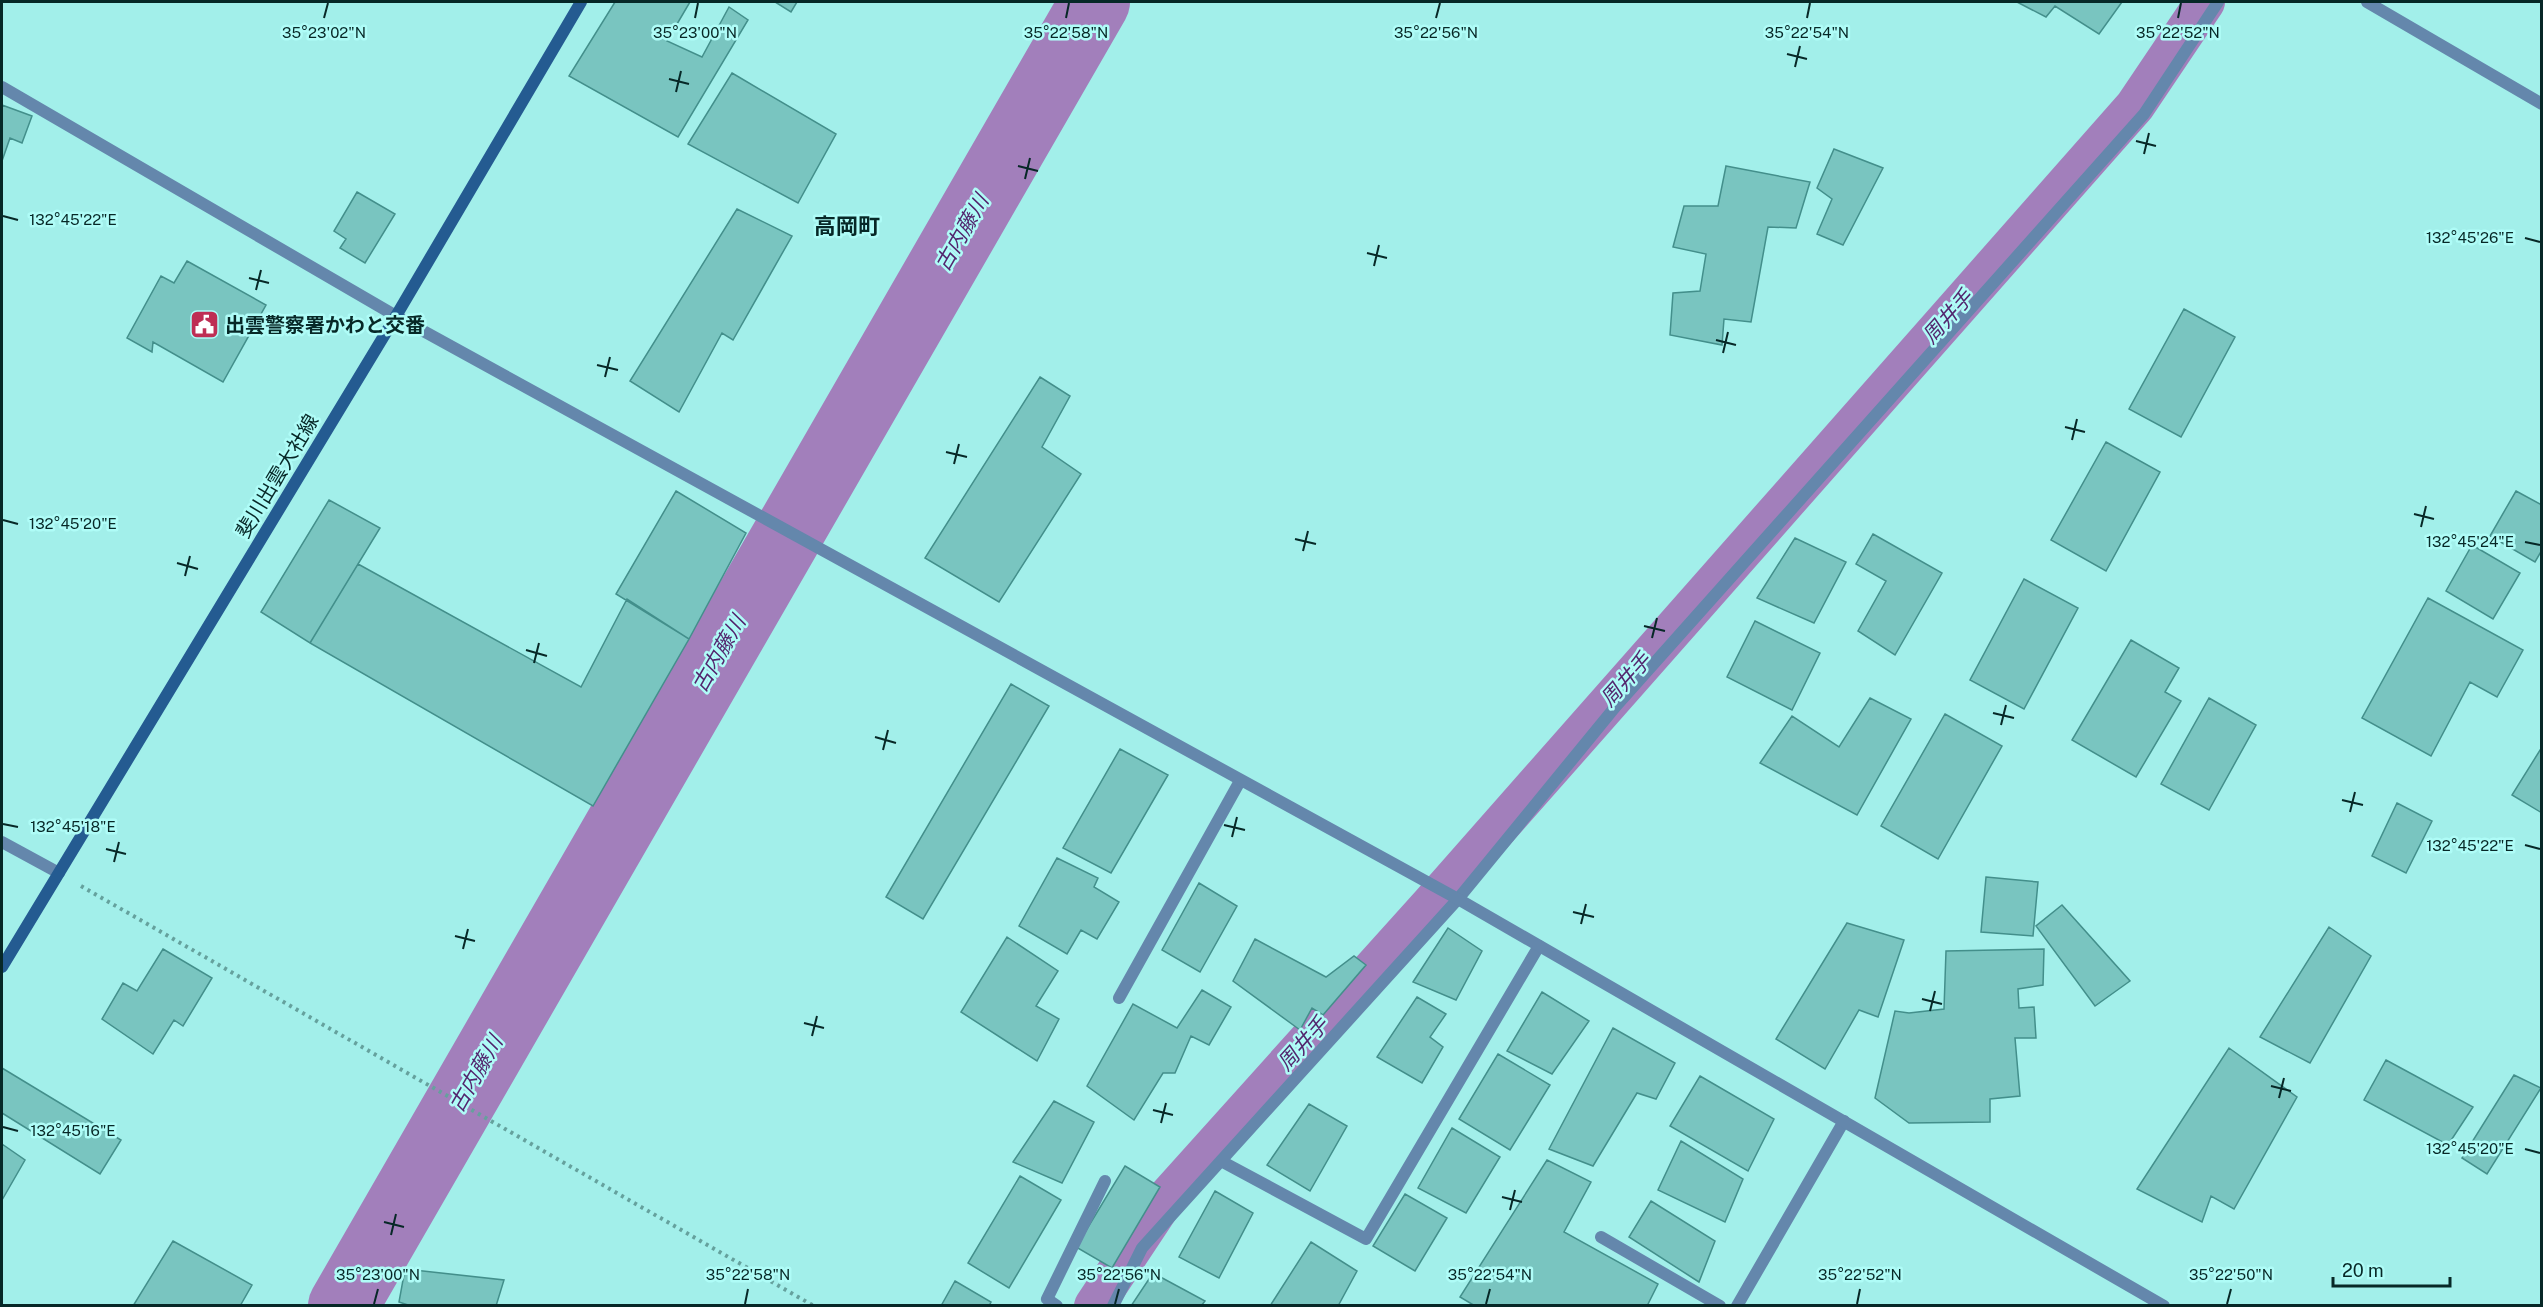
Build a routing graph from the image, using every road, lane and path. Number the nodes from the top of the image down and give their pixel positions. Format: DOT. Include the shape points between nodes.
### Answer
graph roads {
  1 [pos="581,2"];
  2 [pos="2218,2"];
  3 [pos="2367,2"];
  4 [pos="2,87"];
  5 [pos="2541,104"];
  6 [pos="396,316"];
  7 [pos="1240,781"];
  8 [pos="2,842"];
  9 [pos="59,873"];
  10 [pos="1458,900"];
  11 [pos="1539,946"];
  12 [pos="2,967"];
  13 [pos="1119,998"];
  14 [pos="1844,1122"];
  15 [pos="1221,1161"];
  16 [pos="1105,1181"];
  17 [pos="1601,1237"];
  18 [pos="814,1305"];
  19 [pos="1057,1305"];
  20 [pos="1113,1305"];
  21 [pos="1720,1305"];
  22 [pos="1737,1305"];
  23 [pos="2164,1305"];
  1 -- 6 [label="main road, 斐川出雲大社線"];
  2 -- 10 [label="street" via="2144,114 1616,706"];
  3 -- 5 [label="street"];
  4 -- 6 [label="street"];
  6 -- 7 [label="street"];
  6 -- 9 [label="main road, 斐川出雲大社線"];
  7 -- 10 [label="street"];
  7 -- 13 [label="street"];
  8 -- 9 [label="street"];
  9 -- 12 [label="main road, 斐川出雲大社線"];
  9 -- 18 [label="path"];
  10 -- 11 [label="street"];
  10 -- 15 [label="street"];
  11 -- 14 [label="street"];
  11 -- 15 [label="street" via="1366,1239"];
  14 -- 22 [label="street"];
  14 -- 23 [label="street"];
  15 -- 20 [label="street" via="1142,1248"];
  16 -- 19 [label="street" via="1047,1299"];
  17 -- 21 [label="street"];
}
